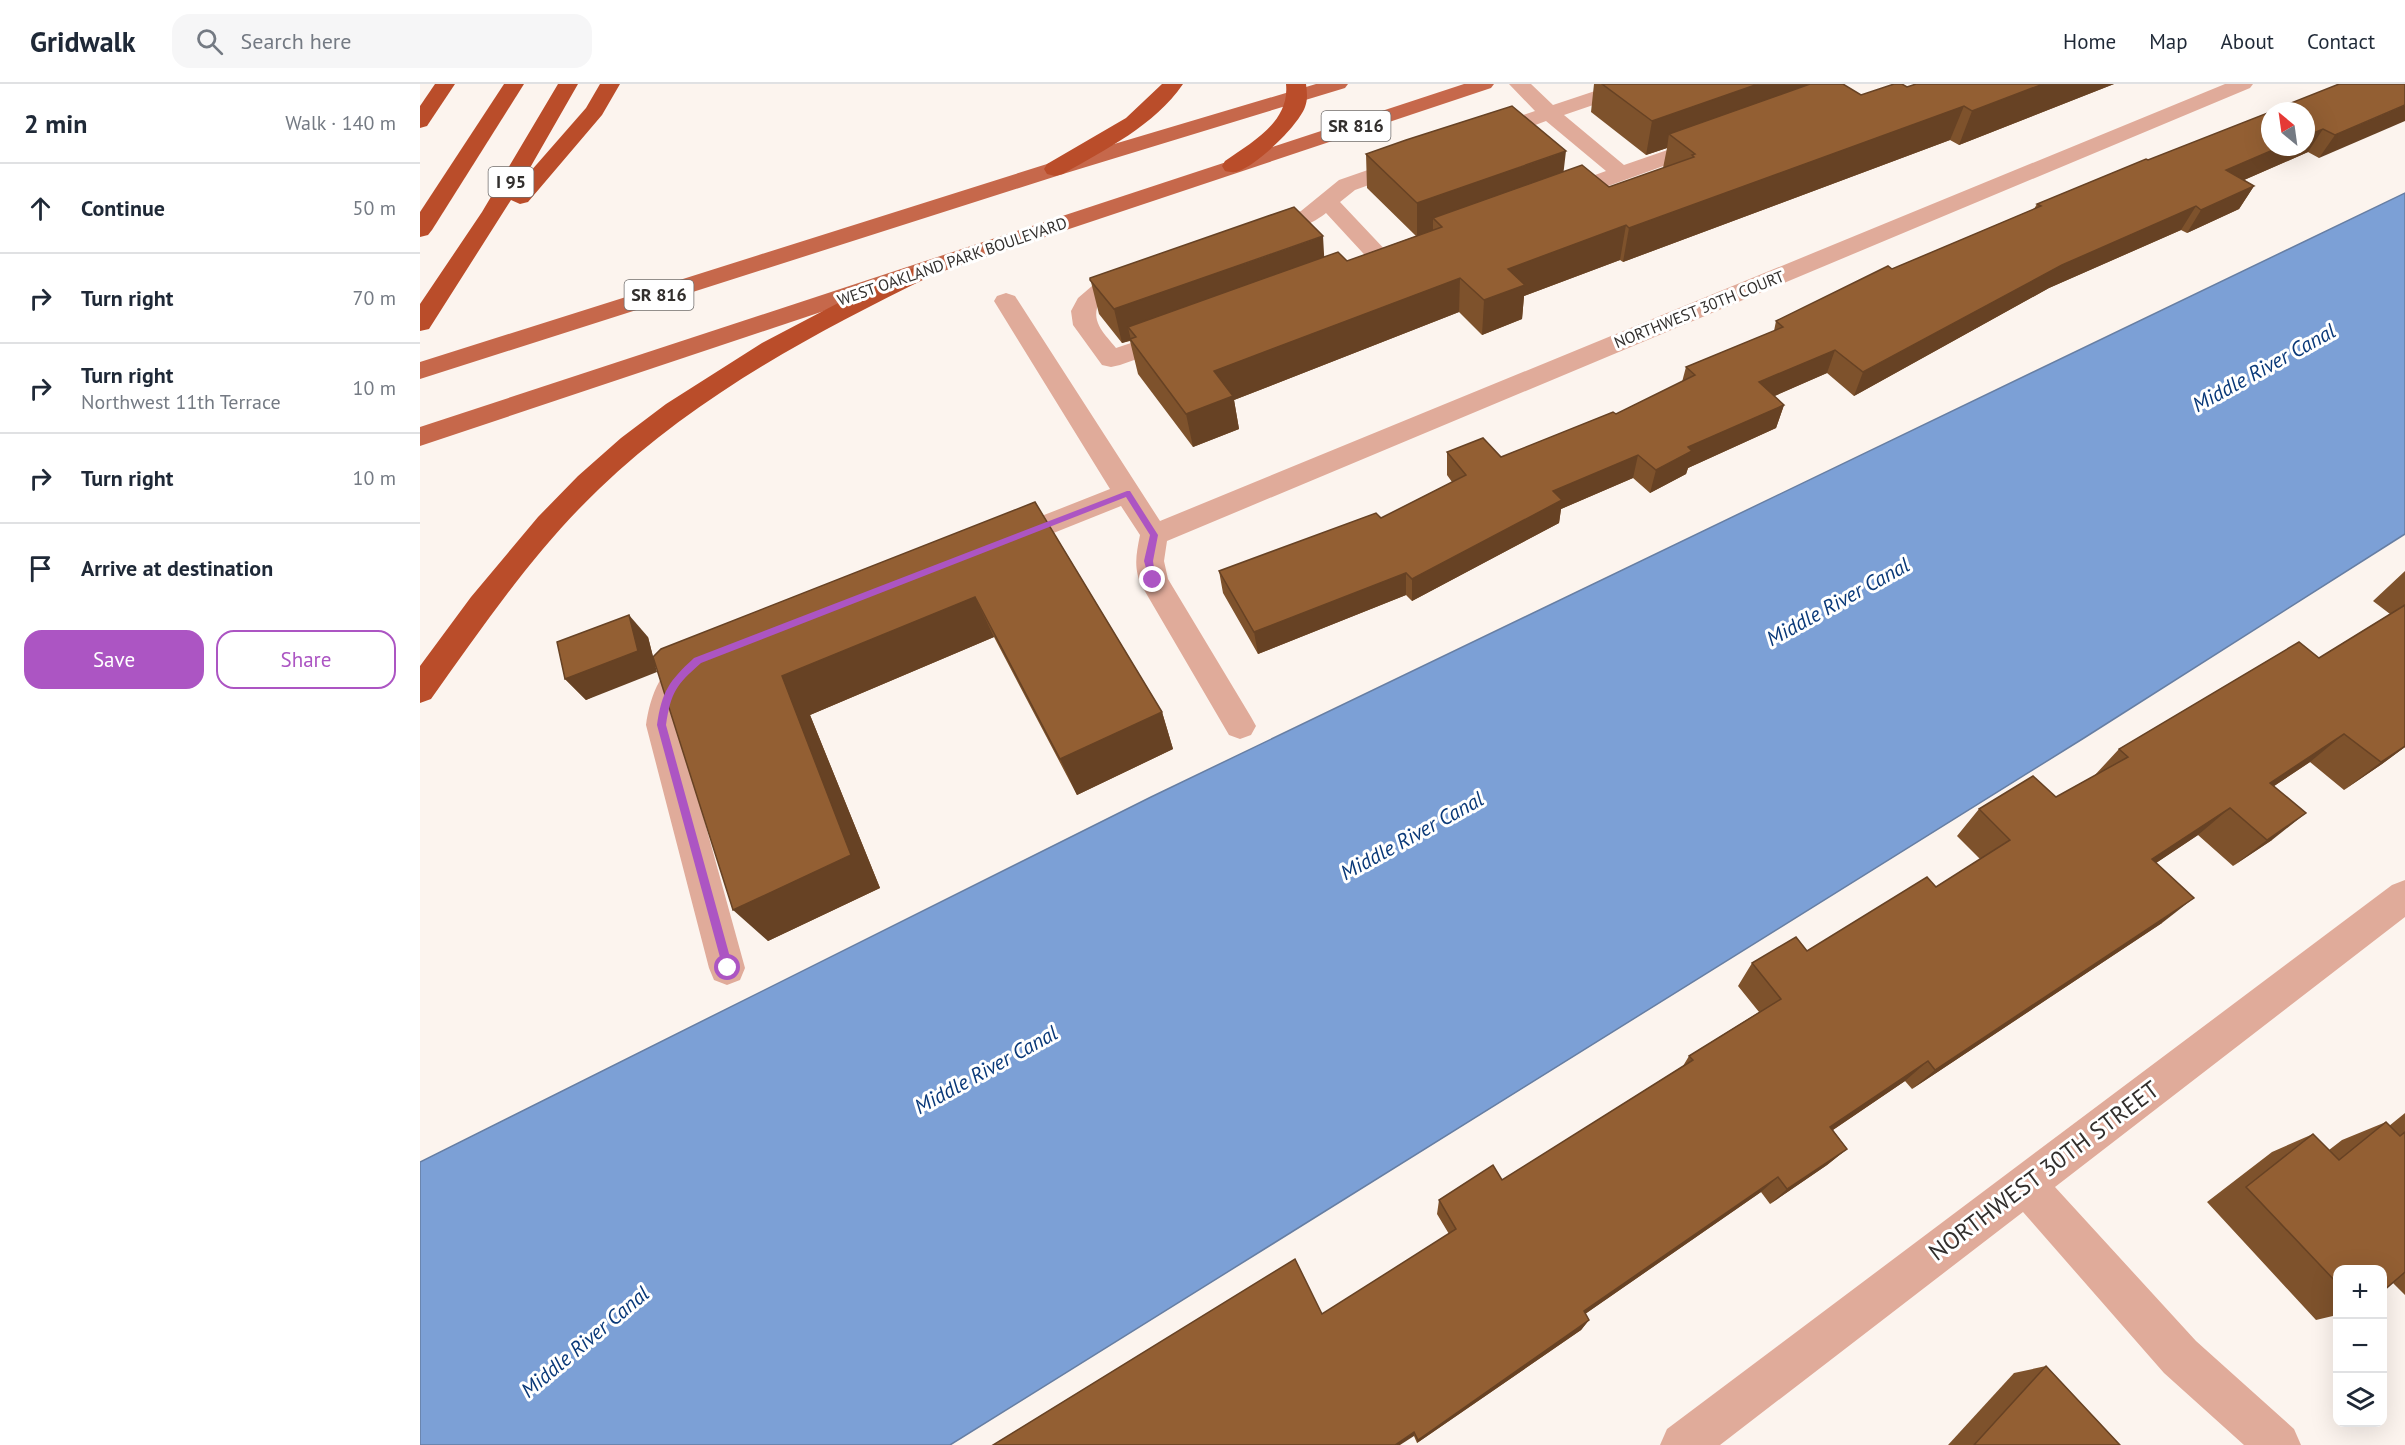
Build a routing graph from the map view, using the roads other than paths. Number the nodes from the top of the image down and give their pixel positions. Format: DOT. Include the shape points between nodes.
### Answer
graph roads {
  1 [pos="445,84"];
  2 [pos="514,84"];
  3 [pos="568,84"];
  4 [pos="610,84"];
  5 [pos="1173,84"];
  6 [pos="1338,84"];
  7 [pos="1484,84"];
  8 [pos="1519,84"];
  9 [pos="1636,84"];
  10 [pos="2243,84"];
  11 [pos="1298,90"];
  12 [pos="1549,112"];
  13 [pos="420,122"];
  14 [pos="1728,134"];
  15 [pos="1469,142"];
  16 [pos="1424,158"];
  17 [pos="1233,166"];
  18 [pos="1055,169"];
  19 [pos="1621,173"];
  20 [pos="1328,202"];
  21 [pos="1534,205"];
  22 [pos="420,230"];
  23 [pos="1243,240"];
  24 [pos="1404,252"];
  25 [pos="923,271"];
  26 [pos="1155,271"];
  27 [pos="450,278"];
  28 [pos="1006,301"];
  29 [pos="420,323"];
  30 [pos="1198,327"];
  31 [pos="420,371"];
  32 [pos="420,437"];
  33 [pos="1127,494"];
  34 [pos="1154,535"];
  35 [pos="984,549"];
  36 [pos="720,652"];
  37 [pos="420,690"];
  38 [pos="1240,726"];
  39 [pos="2405,896"];
  40 [pos="728,968"];
  41 [pos="2026,1185"];
  42 [pos="1683,1445"];
  43 [pos="2278,1445"];
  1 -- 13 [label="highway"];
  2 -- 22 [label="highway"];
  3 -- 27 [label="highway, I 95"];
  4 -- 27 [label="highway" via="595,111"];
  5 -- 18 [label="highway" via="1135,122"];
  6 -- 11 [label="main road, SR 816"];
  7 -- 17 [label="main road, WEST OAKLAND PARK BOULEVARD / SR 816"];
  8 -- 12 [label="street"];
  9 -- 12 [label="street"];
  10 -- 34 [label="street, NORTHWEST 30TH COURT"];
  11 -- 17 [label="highway" via="1293,114"];
  11 -- 18 [label="main road, SR 816"];
  12 -- 15 [label="street"];
  12 -- 19 [label="street"];
  14 -- 19 [label="street"];
  16 -- 20 [label="street" via="1347,185"];
  17 -- 25 [label="main road, WEST OAKLAND PARK BOULEVARD / SR 816"];
  18 -- 31 [label="main road, SR 816"];
  19 -- 21 [label="street"];
  20 -- 23 [label="street" via="1309,216"];
  20 -- 24 [label="street" via="1371,264"];
  25 -- 32 [label="main road, WEST OAKLAND PARK BOULEVARD / SR 816"];
  25 -- 37 [label="highway" via="824,318 752,358 695,395 631,445 548,524"];
  26 -- 30 [label="street" via="1089,298 1084,322 1111,359"];
  27 -- 29 [label="highway, I 95"];
  28 -- 33 [label="street"];
  33 -- 34 [label="street"];
  33 -- 35 [label="street"];
  34 -- 38 [label="street" via="1149,561 1153,580"];
  36 -- 40 [label="street" via="698,660 678,678 665,700 662,725"];
  39 -- 41 [label="street, NORTHWEST 30TH STREET"];
  41 -- 42 [label="street, NORTHWEST 30TH STREET"];
  41 -- 43 [label="street" via="2180,1357"];
}
